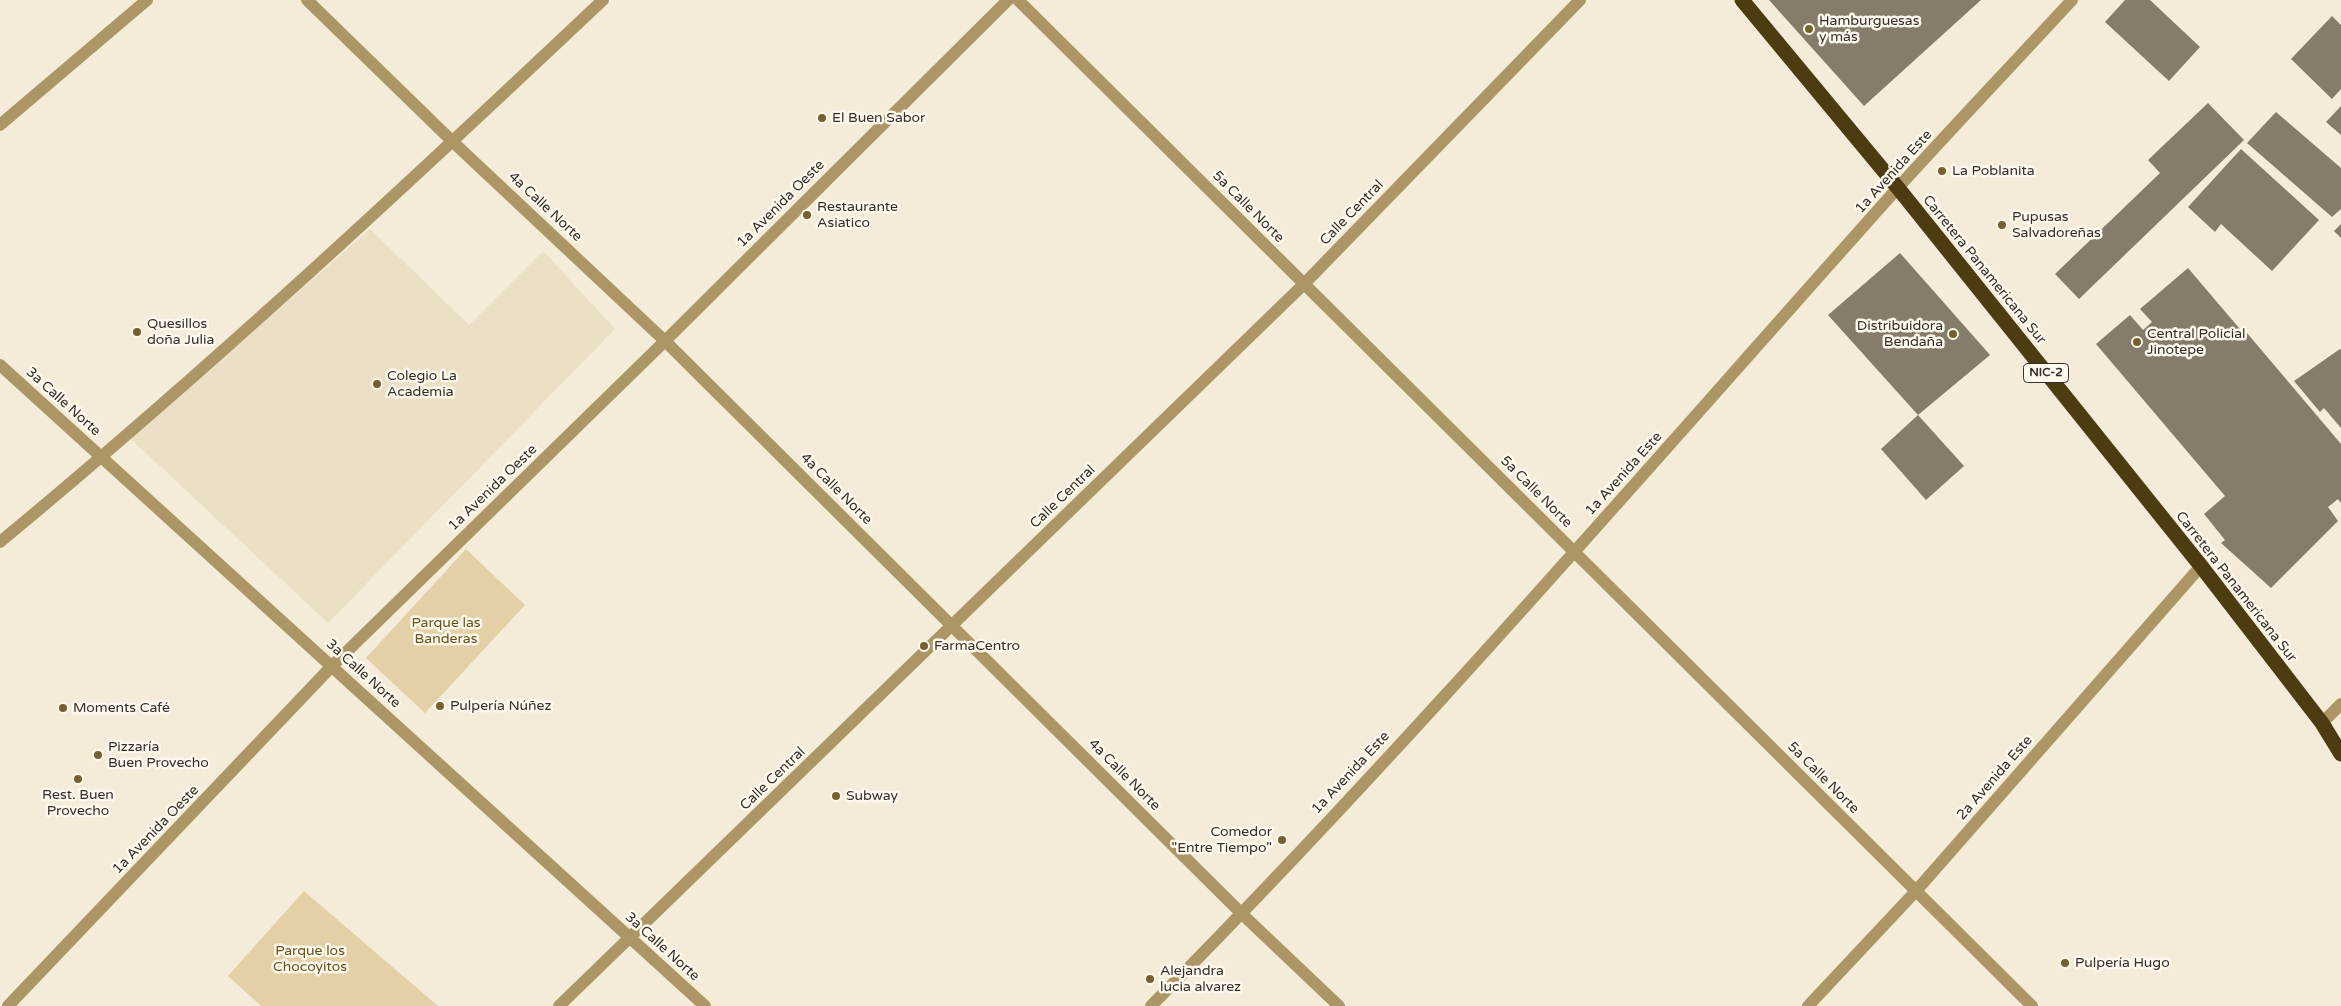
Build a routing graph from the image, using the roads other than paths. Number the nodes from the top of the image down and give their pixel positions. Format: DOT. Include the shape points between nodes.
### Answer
graph roads {
  1 [pos="147,0"];
  2 [pos="307,0"];
  3 [pos="604,0"];
  4 [pos="1008,0"];
  5 [pos="1018,0"];
  6 [pos="1580,0"];
  7 [pos="1742,0"];
  8 [pos="2072,0"];
  9 [pos="0,125"];
  10 [pos="453,142"];
  11 [pos="1898,188"];
  12 [pos="1304,284"];
  13 [pos="665,341"];
  14 [pos="0,364"];
  15 [pos="102,458"];
  16 [pos="0,542"];
  17 [pos="1575,552"];
  18 [pos="2200,566"];
  19 [pos="952,626"];
  20 [pos="332,666"];
  21 [pos="2341,704"];
  22 [pos="2322,724"];
  23 [pos="2341,754"];
  24 [pos="1916,891"];
  25 [pos="1242,914"];
  26 [pos="630,938"];
  27 [pos="8,1006"];
  28 [pos="559,1006"];
  29 [pos="705,1006"];
  30 [pos="1151,1006"];
  31 [pos="1339,1006"];
  32 [pos="1808,1006"];
  33 [pos="2032,1006"];
  1 -- 9 [label="street"];
  2 -- 10 [label="street, 4a Calle Norte"];
  3 -- 10 [label="street"];
  4 -- 13 [label="street, 1a Avenida Oeste"];
  5 -- 12 [label="street, 5a Calle Norte"];
  6 -- 12 [label="street, Calle Central"];
  7 -- 11 [label="highway, Carretera Panamericana Sur / NIC-2"];
  8 -- 11 [label="street, 1a Avenida Este"];
  10 -- 13 [label="street, 4a Calle Norte"];
  10 -- 15 [label="street"];
  11 -- 17 [label="street, 1a Avenida Este"];
  11 -- 18 [label="highway, Carretera Panamericana Sur / NIC-2"];
  12 -- 17 [label="street, 5a Calle Norte"];
  12 -- 19 [label="street, Calle Central"];
  13 -- 19 [label="street, 4a Calle Norte"];
  13 -- 20 [label="street, 1a Avenida Oeste"];
  14 -- 15 [label="street, 3a Calle Norte"];
  15 -- 16 [label="street"];
  15 -- 20 [label="street, 3a Calle Norte"];
  17 -- 24 [label="street, 5a Calle Norte"];
  17 -- 25 [label="street, 1a Avenida Este"];
  18 -- 22 [label="highway, Carretera Panamericana Sur / NIC-2"];
  18 -- 24 [label="street, 2a Avenida Este"];
  19 -- 25 [label="street, 4a Calle Norte"];
  19 -- 26 [label="street, Calle Central"];
  20 -- 26 [label="street, 3a Calle Norte"];
  20 -- 27 [label="street, 1a Avenida Oeste"];
  21 -- 22 [label="street"];
  22 -- 23 [label="highway, Carretera Panamericana Sur / NIC-2"];
  24 -- 32 [label="street, 2a Avenida Este"];
  24 -- 33 [label="street, 5a Calle Norte"];
  25 -- 30 [label="street, 1a Avenida Este"];
  25 -- 31 [label="street, 4a Calle Norte"];
  26 -- 28 [label="street, Calle Central"];
  26 -- 29 [label="street, 3a Calle Norte"];
}
